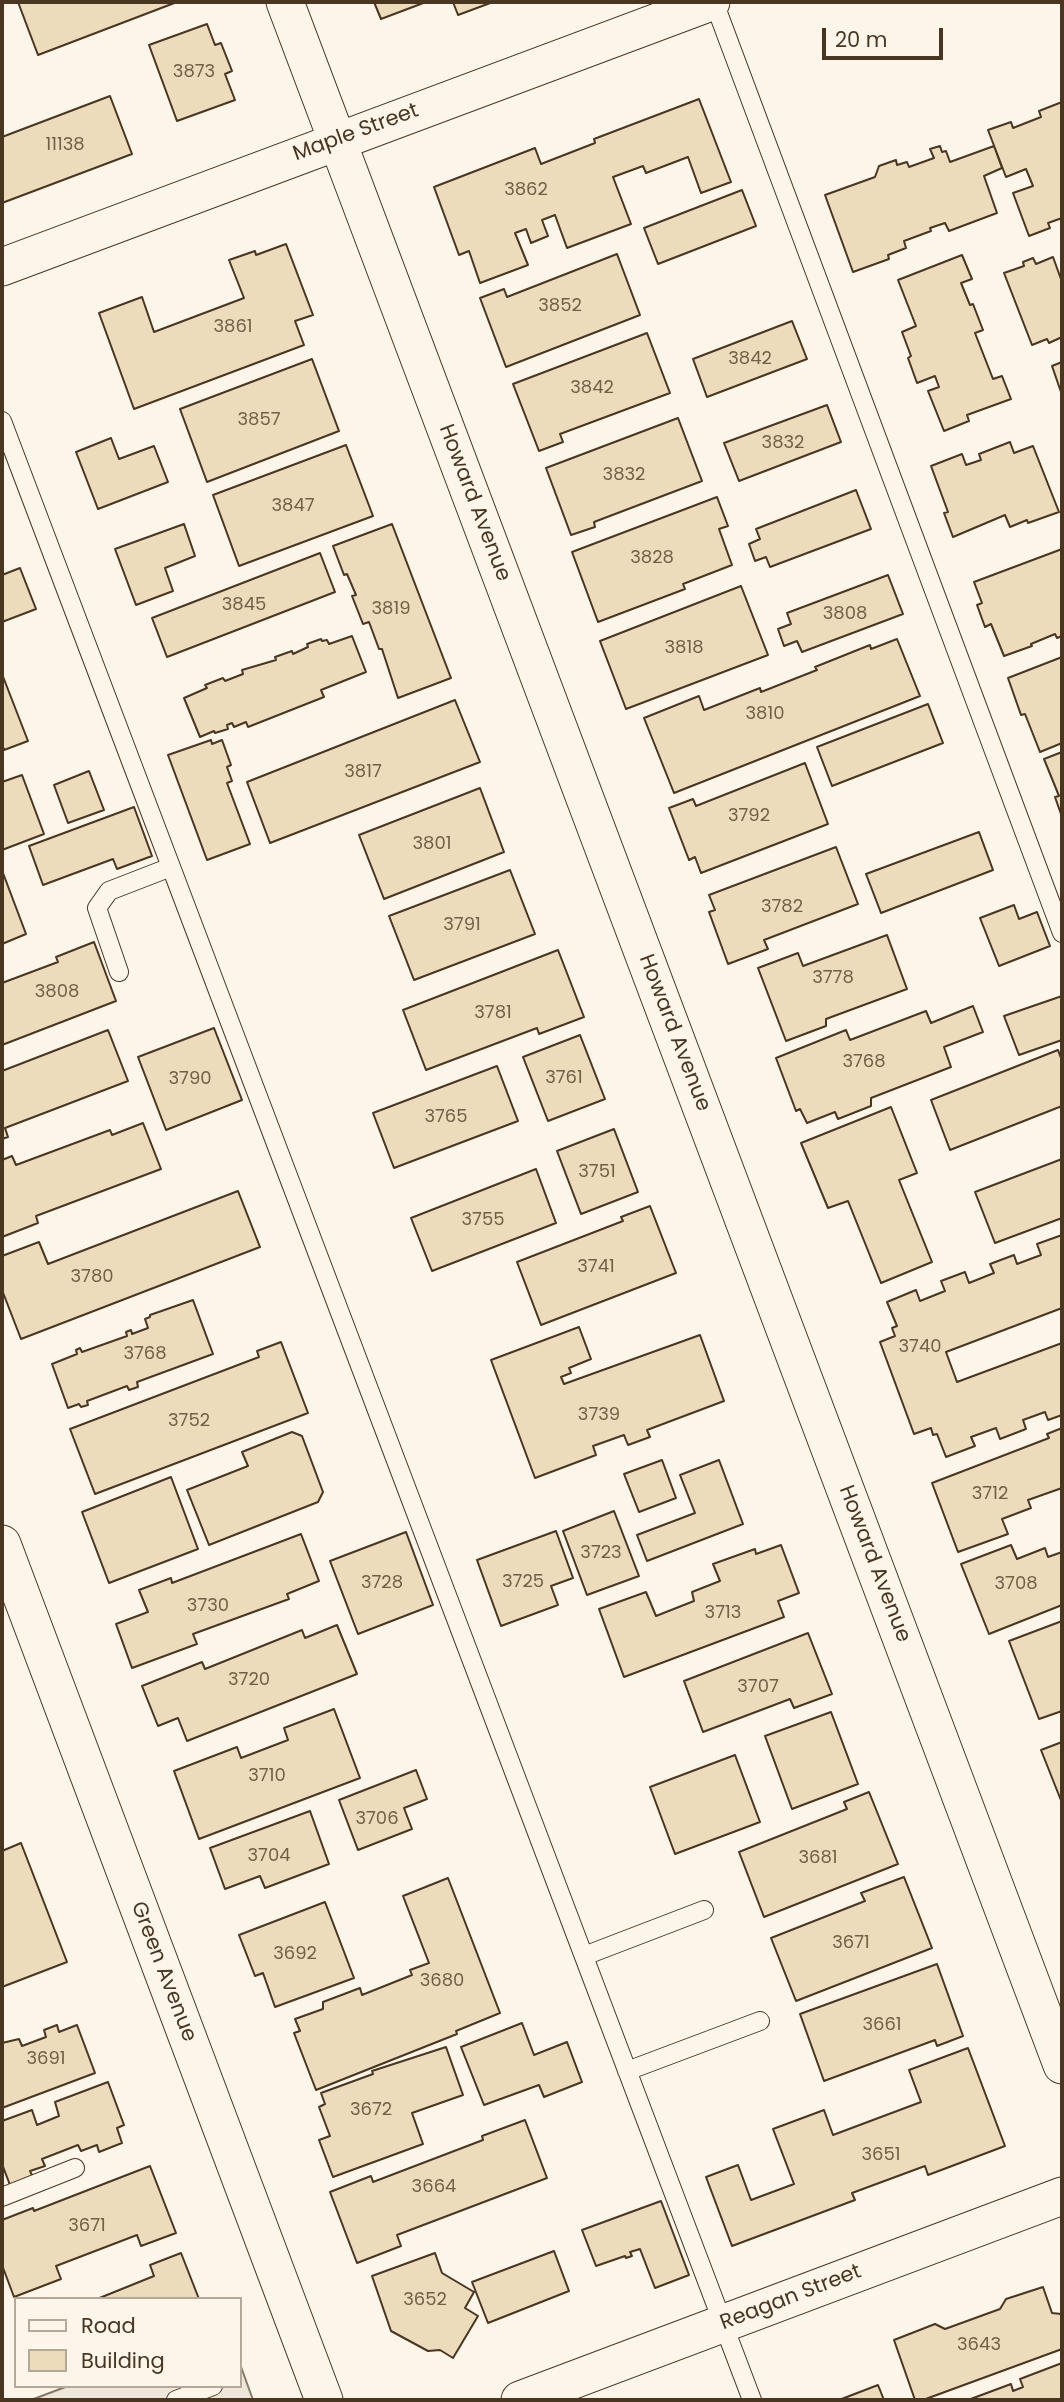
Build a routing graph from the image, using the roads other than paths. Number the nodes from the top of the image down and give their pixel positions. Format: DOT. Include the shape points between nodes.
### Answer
graph roads {
  1 [pos="285,2"];
  2 [pos="712,2"];
  3 [pos="337,140"];
  4 [pos="2,267"];
  5 [pos="2,421"];
  6 [pos="171,867"];
  7 [pos="1062,933"];
  8 [pos="120,972"];
  9 [pos="2,1544"];
  10 [pos="704,1910"];
  11 [pos="584,1956"];
  12 [pos="760,2021"];
  13 [pos="1062,2065"];
  14 [pos="627,2071"];
  15 [pos="75,2168"];
  16 [pos="1062,2196"];
  17 [pos="2,2197"];
  18 [pos="723,2324"];
  19 [pos="208,2388"];
  20 [pos="176,2400"];
  21 [pos="324,2400"];
  22 [pos="520,2400"];
  23 [pos="752,2400"];
  1 -- 3 [label="street, Howard Avenue"];
  2 -- 3 [label="street, Maple Street"];
  2 -- 7 [label="lane"];
  3 -- 4 [label="street, Maple Street"];
  3 -- 13 [label="street, Howard Avenue"];
  5 -- 6 [label="lane"];
  6 -- 8 [label="lane" via="109,891 97,908"];
  6 -- 11 [label="lane"];
  9 -- 21 [label="street, Green Avenue"];
  10 -- 11 [label="lane"];
  11 -- 14 [label="lane"];
  12 -- 14 [label="lane"];
  14 -- 18 [label="lane"];
  15 -- 17 [label="lane"];
  16 -- 18 [label="street, Reagan Street"];
  18 -- 22 [label="street, Reagan Street"];
  18 -- 23 [label="lane"];
  19 -- 20 [label="lane"];
}
